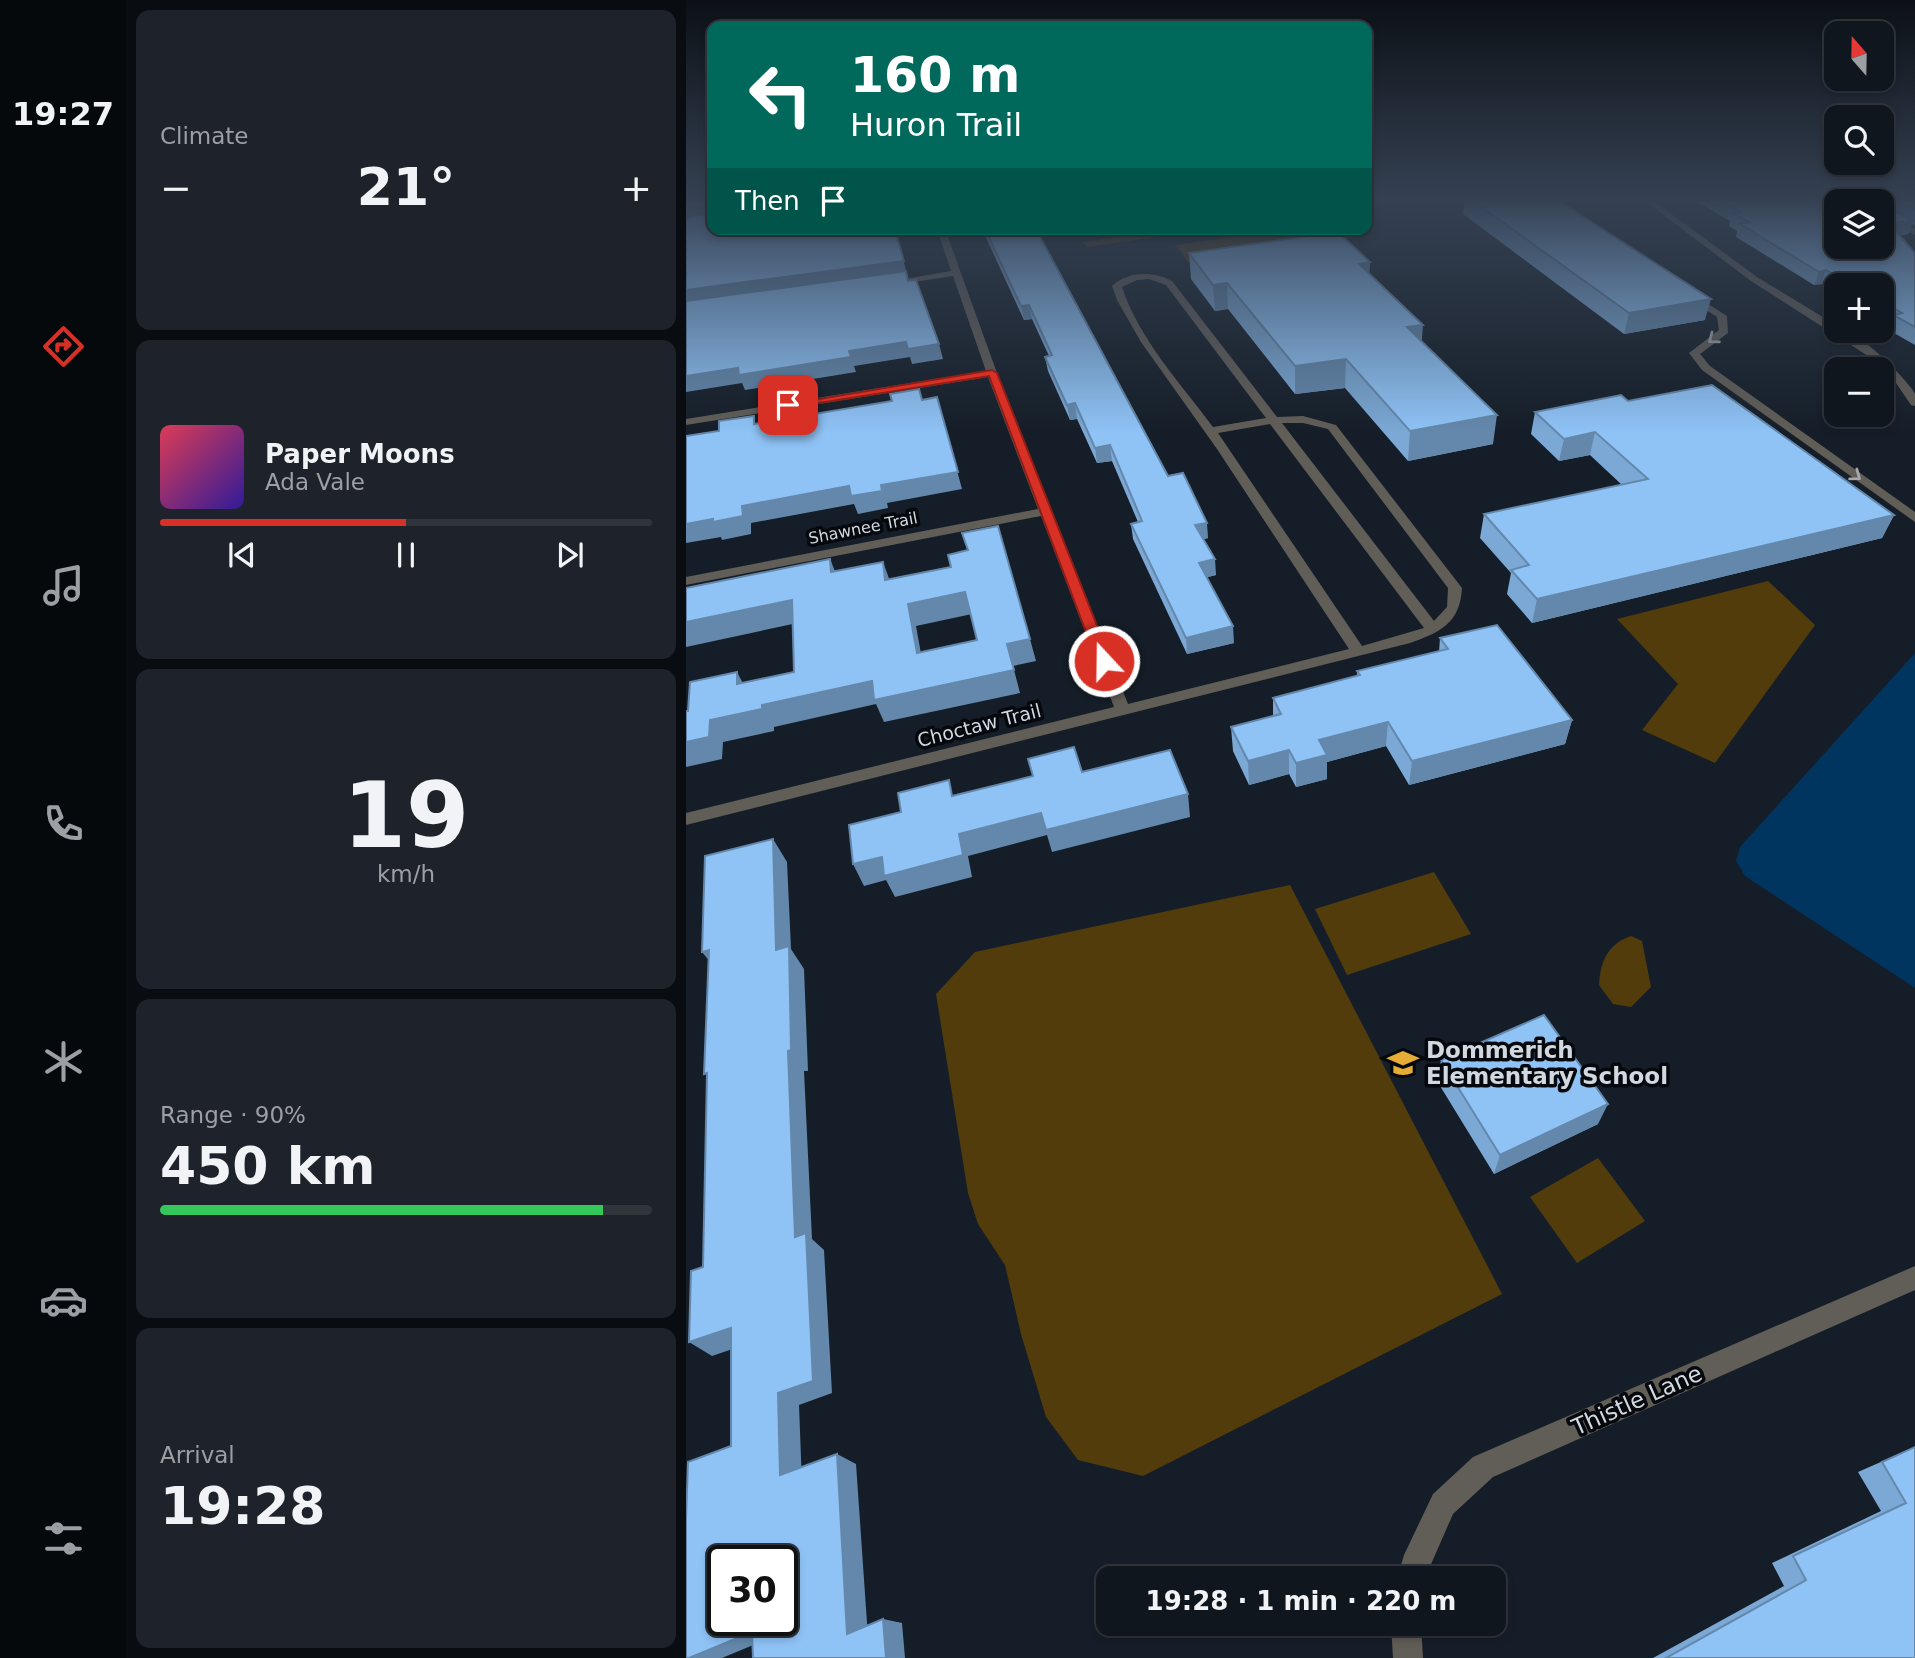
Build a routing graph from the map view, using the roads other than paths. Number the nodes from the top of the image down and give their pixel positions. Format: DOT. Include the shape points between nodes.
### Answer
graph roads {
  1 [pos="918,278"];
  2 [pos="960,278"];
  3 [pos="1134,278"];
  4 [pos="1161,278"];
  5 [pos="1753,278"];
  6 [pos="877,284"];
  7 [pos="1677,288"];
  8 [pos="1824,322"];
  9 [pos="1858,343"];
  10 [pos="992,373"];
  11 [pos="1915,379"];
  12 [pos="1902,381"];
  13 [pos="1915,403"];
  14 [pos="1275,421"];
  15 [pos="686,422"];
  16 [pos="1211,431"];
  17 [pos="1046,511"];
  18 [pos="1915,518"];
  19 [pos="686,581"];
  20 [pos="1433,630"];
  21 [pos="1358,652"];
  22 [pos="1123,711"];
  23 [pos="686,819"];
  24 [pos="1915,1278"];
  25 [pos="1414,1566"];
  26 [pos="1407,1636"];
  27 [pos="1408,1658"];
  1 -- 6 [label="street"];
  2 -- 10 [label="street"];
  3 -- 16 [label="street" via="1117,286 1118,292"];
  4 -- 14 [label="street"];
  5 -- 8 [label="street"];
  7 -- 18 [label="street, one-way" via="1722,316 1724,331 1694,353 1706,368"];
  9 -- 12 [label="street"];
  10 -- 15 [label="street"];
  10 -- 17 [label="street"];
  11 -- 12 [label="street"];
  12 -- 13 [label="street"];
  14 -- 16 [label="street"];
  14 -- 20 [label="street"];
  14 -- 20 [label="street" via="1316,420 1332,427 1455,587 1454,608"];
  16 -- 21 [label="street"];
  17 -- 19 [label="street, Shawnee Trail"];
  17 -- 22 [label="street"];
  20 -- 21 [label="street, Choctaw Trail"];
  21 -- 22 [label="street, Choctaw Trail"];
  22 -- 23 [label="street, Choctaw Trail"];
  24 -- 25 [label="street, Thistle Lane" via="1483,1467 1443,1504"];
  26 -- 27 [label="street"];
}
